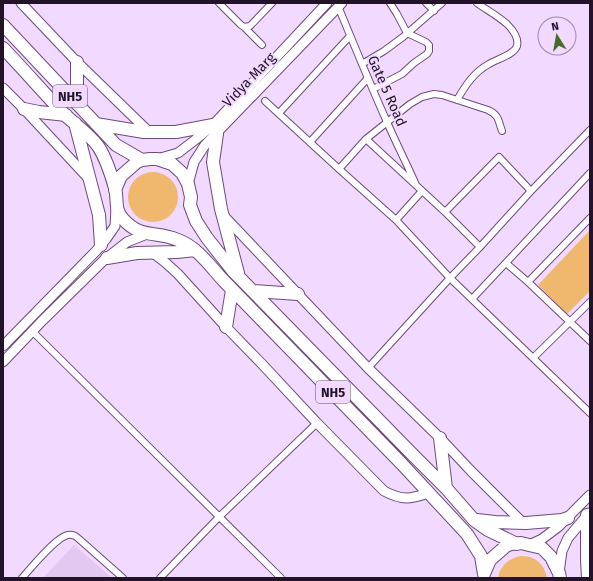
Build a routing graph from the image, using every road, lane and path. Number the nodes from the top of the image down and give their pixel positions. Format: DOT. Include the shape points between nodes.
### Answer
graph roads {
  1 [pos="21,3"];
  2 [pos="219,3"];
  3 [pos="272,3"];
  4 [pos="327,3"];
  5 [pos="390,3"];
  6 [pos="426,3"];
  7 [pos="442,3"];
  8 [pos="477,3"];
  9 [pos="340,5"];
  10 [pos="434,11"];
  11 [pos="3,25"];
  12 [pos="244,27"];
  13 [pos="407,33"];
  14 [pos="350,36"];
  15 [pos="262,45"];
  16 [pos="3,48"];
  17 [pos="77,62"];
  18 [pos="362,64"];
  19 [pos="368,78"];
  20 [pos="3,88"];
  21 [pos="373,89"];
  22 [pos="457,100"];
  23 [pos="266,101"];
  24 [pos="77,104"];
  25 [pos="24,109"];
  26 [pos="279,113"];
  27 [pos="70,119"];
  28 [pos="387,122"];
  29 [pos="96,124"];
  30 [pos="215,129"];
  31 [pos="590,130"];
  32 [pos="502,131"];
  33 [pos="149,132"];
  34 [pos="366,139"];
  35 [pos="310,142"];
  36 [pos="157,159"];
  37 [pos="142,160"];
  38 [pos="338,169"];
  39 [pos="590,173"];
  40 [pos="89,179"];
  41 [pos="188,184"];
  42 [pos="416,186"];
  43 [pos="115,190"];
  44 [pos="531,190"];
  45 [pos="422,191"];
  46 [pos="116,206"];
  47 [pos="444,212"];
  48 [pos="223,215"];
  49 [pos="590,218"];
  50 [pos="396,220"];
  51 [pos="152,234"];
  52 [pos="101,246"];
  53 [pos="480,247"];
  54 [pos="195,250"];
  55 [pos="153,253"];
  56 [pos="107,258"];
  57 [pos="506,263"];
  58 [pos="238,276"];
  59 [pos="450,278"];
  60 [pos="528,282"];
  61 [pos="232,290"];
  62 [pos="253,291"];
  63 [pos="298,294"];
  64 [pos="472,299"];
  65 [pos="590,302"];
  66 [pos="571,322"];
  67 [pos="226,327"];
  68 [pos="32,331"];
  69 [pos="590,341"];
  70 [pos="5,342"];
  71 [pos="17,347"];
  72 [pos="533,358"];
  73 [pos="3,362"];
  74 [pos="368,368"];
  75 [pos="590,413"];
  76 [pos="317,423"];
  77 [pos="440,438"];
  78 [pos="446,488"];
  79 [pos="429,492"];
  80 [pos="590,495"];
  81 [pos="588,513"];
  82 [pos="219,517"];
  83 [pos="568,518"];
  84 [pos="474,520"];
  85 [pos="523,523"];
  86 [pos="517,544"];
  87 [pos="529,544"];
  88 [pos="484,576"];
  89 [pos="559,576"];
  90 [pos="22,578"];
  91 [pos="123,578"];
  92 [pos="160,578"];
  93 [pos="281,578"];
  94 [pos="588,578"];
  1 -- 17 [label="street"];
  2 -- 12 [label="street"];
  3 -- 12 [label="street" via="250,26"];
  4 -- 30 [label="street, Vidya Marg"];
  5 -- 13 [label="street"];
  6 -- 10 [label="street"];
  7 -- 10 [label="street"];
  8 -- 22 [label="street" via="508,25 516,38 517,46 509,54 477,73 464,87"];
  9 -- 14 [label="street, Gate 5 Road"];
  9 -- 30 [label="street, Vidya Marg"];
  10 -- 13 [label="street"];
  11 -- 24 [label="highway, NH5"];
  12 -- 15 [label="street"];
  13 -- 18 [label="street" via="384,52"];
  13 -- 21 [label="street" via="426,42 429,51 402,74"];
  14 -- 18 [label="street, Gate 5 Road"];
  14 -- 26 [label="street"];
  16 -- 27 [label="highway, NH5"];
  17 -- 24 [label="highway"];
  17 -- 33 [label="street"];
  18 -- 19 [label="street, Gate 5 Road"];
  19 -- 21 [label="street, Gate 5 Road"];
  19 -- 35 [label="street"];
  20 -- 25 [label="street"];
  21 -- 28 [label="street, Gate 5 Road"];
  22 -- 28 [label="street" via="442,95 428,95 410,104"];
  22 -- 32 [label="street" via="494,112"];
  23 -- 26 [label="street"];
  24 -- 29 [label="highway, NH5"];
  25 -- 27 [label="highway"];
  25 -- 40 [label="street"];
  26 -- 35 [label="street"];
  27 -- 40 [label="highway"];
  27 -- 43 [label="highway, NH5" via="98,146 106,161"];
  28 -- 34 [label="street"];
  28 -- 42 [label="street, Gate 5 Road"];
  29 -- 33 [label="highway"];
  29 -- 37 [label="highway, NH5" via="116,145"];
  30 -- 33 [label="highway"];
  30 -- 36 [label="street, Vidya Marg" via="178,153"];
  30 -- 41 [label="street, Vidya Marg" via="194,162"];
  30 -- 48 [label="highway" via="213,162"];
  31 -- 44 [label="street"];
  34 -- 38 [label="street"];
  34 -- 42 [label="street"];
  35 -- 38 [label="street"];
  36 -- 37 [label="highway, NH5"];
  36 -- 41 [label="highway, NH5" via="172,164 182,173"];
  37 -- 43 [label="highway" via="121,176"];
  38 -- 50 [label="street"];
  39 -- 57 [label="street"];
  40 -- 52 [label="highway" via="99,215"];
  41 -- 58 [label="highway, NH5 / NH5" via="190,205 196,221"];
  42 -- 45 [label="street"];
  43 -- 46 [label="highway, NH5"];
  44 -- 47 [label="street" via="499,157"];
  44 -- 53 [label="street"];
  45 -- 47 [label="street"];
  45 -- 50 [label="street"];
  46 -- 51 [label="highway, NH5" via="122,219 135,230"];
  46 -- 52 [label="street" via="115,226"];
  47 -- 53 [label="street"];
  48 -- 58 [label="highway"];
  48 -- 63 [label="street"];
  49 -- 60 [label="street"];
  50 -- 59 [label="street"];
  51 -- 54 [label="highway, NH5" via="179,240"];
  51 -- 56 [label="street" via="127,242"];
  52 -- 70 [label="street"];
  53 -- 59 [label="street"];
  54 -- 55 [label="highway"];
  54 -- 61 [label="highway, NH5"];
  55 -- 56 [label="highway"];
  55 -- 67 [label="street" via="178,274"];
  56 -- 68 [label="street"];
  57 -- 60 [label="street"];
  57 -- 64 [label="street"];
  58 -- 62 [label="highway, NH5 / NH5"];
  59 -- 64 [label="street"];
  59 -- 74 [label="street"];
  60 -- 66 [label="street"];
  61 -- 67 [label="highway"];
  61 -- 79 [label="highway, NH5"];
  62 -- 63 [label="highway"];
  62 -- 78 [label="highway, NH5 / NH5"];
  63 -- 74 [label="street"];
  64 -- 72 [label="street"];
  65 -- 66 [label="street"];
  66 -- 69 [label="street"];
  66 -- 72 [label="street"];
  67 -- 76 [label="street"];
  68 -- 71 [label="street"];
  68 -- 82 [label="street"];
  70 -- 71 [label="street"];
  71 -- 73 [label="street"];
  72 -- 75 [label="street"];
  74 -- 77 [label="street"];
  76 -- 79 [label="street" via="384,491 404,499"];
  76 -- 82 [label="street"];
  77 -- 78 [label="highway"];
  77 -- 85 [label="street"];
  78 -- 84 [label="highway, NH5 / NH5"];
  79 -- 88 [label="highway, NH5" via="467,534 481,556"];
  80 -- 83 [label="street"];
  81 -- 89 [label="street" via="568,538 562,551"];
  81 -- 94 [label="highway"];
  82 -- 92 [label="street"];
  82 -- 93 [label="street"];
  83 -- 85 [label="highway"];
  83 -- 87 [label="street" via="542,539"];
  84 -- 85 [label="highway"];
  84 -- 86 [label="highway, NH5 / NH5"];
  86 -- 87 [label="highway, NH5"];
  86 -- 88 [label="highway, NH5" via="506,546 490,560"];
  87 -- 89 [label="highway, NH5" via="542,548 552,557"];
  90 -- 91 [label="street" via="58,540 68,534 79,539"];
}
